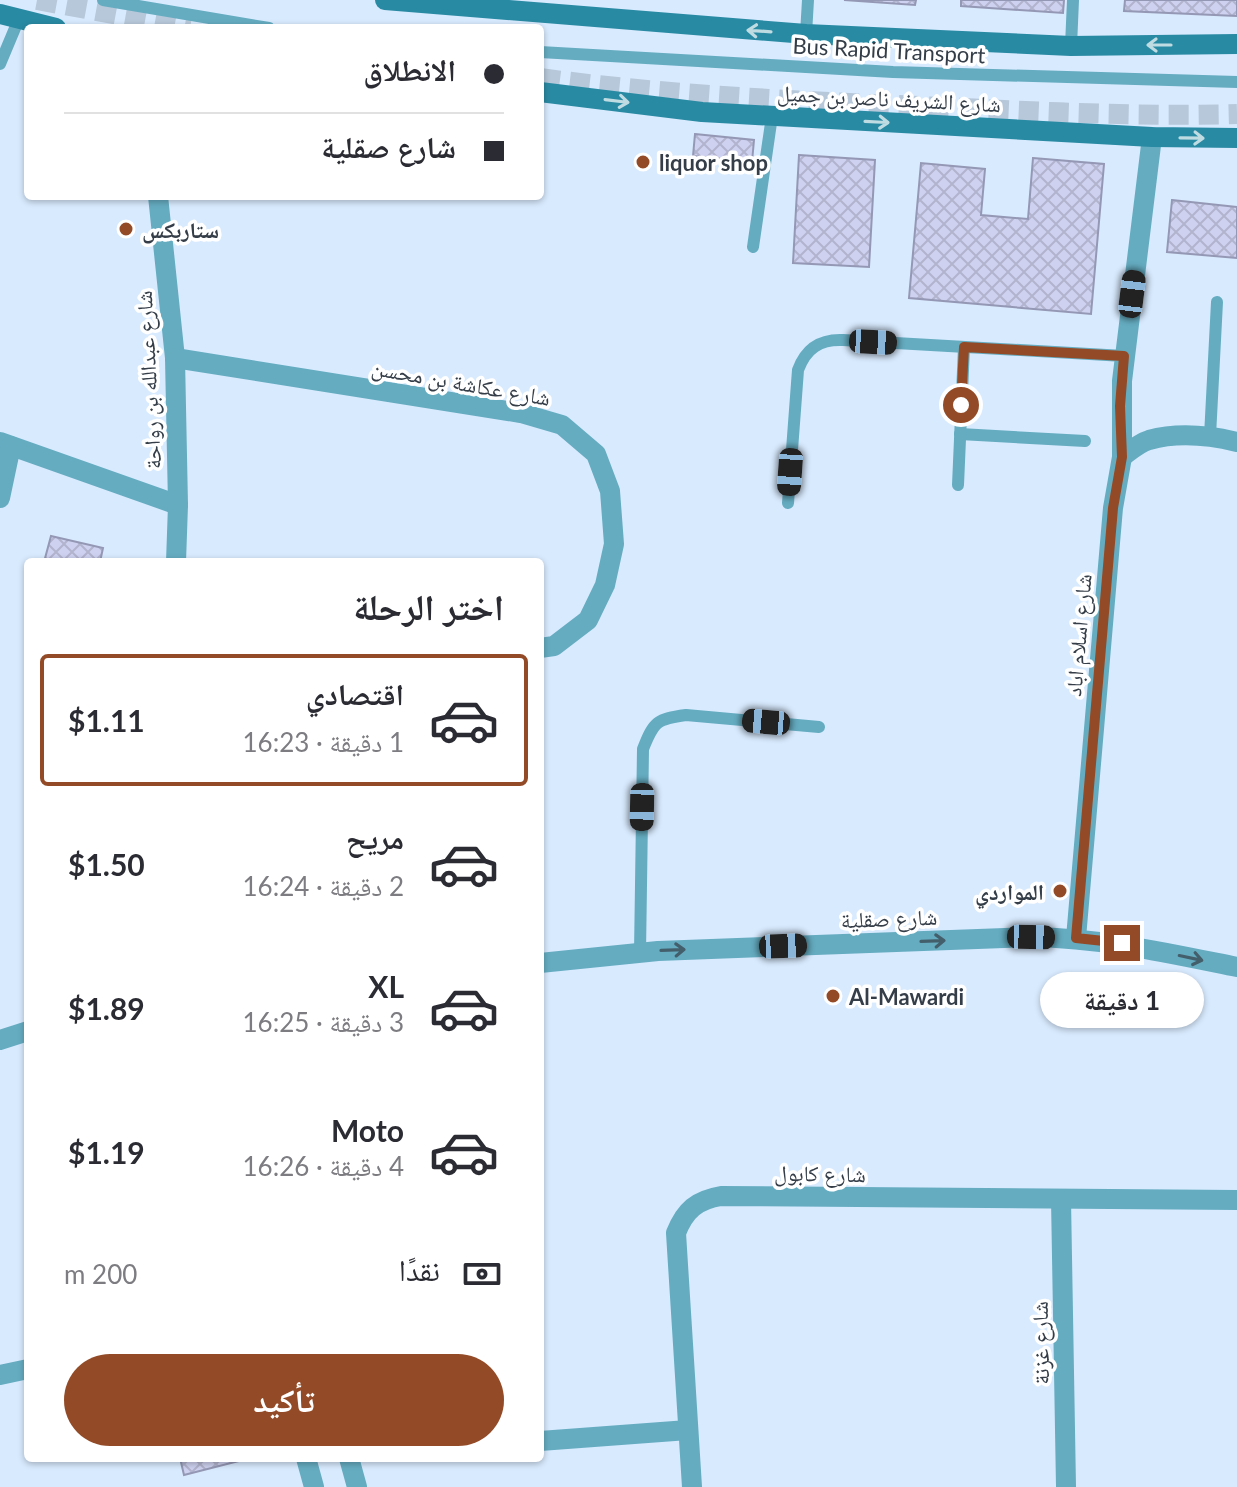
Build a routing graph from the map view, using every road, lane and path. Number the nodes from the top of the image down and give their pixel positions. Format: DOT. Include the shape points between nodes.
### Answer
graph roads {
  1 [pos="103,0"];
  2 [pos="385,0"];
  3 [pos="808,0"];
  4 [pos="1073,0"];
  5 [pos="9,17"];
  6 [pos="39,24"];
  7 [pos="245,24"];
  8 [pos="806,34"];
  9 [pos="1237,44"];
  10 [pos="1071,46"];
  11 [pos="544,52"];
  12 [pos="0,64"];
  13 [pos="1237,82"];
  14 [pos="544,92"];
  15 [pos="772,116"];
  16 [pos="1152,137"];
  17 [pos="1237,138"];
  18 [pos="158,200"];
  19 [pos="753,247"];
  20 [pos="1217,302"];
  21 [pos="964,347"];
  22 [pos="1124,356"];
  23 [pos="175,358"];
  24 [pos="960,434"];
  25 [pos="1210,436"];
  26 [pos="1085,441"];
  27 [pos="1237,442"];
  28 [pos="5,444"];
  29 [pos="1122,457"];
  30 [pos="958,485"];
  31 [pos="0,498"];
  32 [pos="788,503"];
  33 [pos="178,505"];
  34 [pos="176,558"];
  35 [pos="544,647"];
  36 [pos="819,727"];
  37 [pos="1076,938"];
  38 [pos="640,953"];
  39 [pos="544,963"];
  40 [pos="1237,967"];
  41 [pos="24,1032"];
  42 [pos="0,1040"];
  43 [pos="1061,1199"];
  44 [pos="1237,1200"];
  45 [pos="24,1370"];
  46 [pos="0,1375"];
  47 [pos="688,1430"];
  48 [pos="544,1441"];
  49 [pos="307,1462"];
  50 [pos="350,1462"];
  51 [pos="314,1487"];
  52 [pos="357,1487"];
  53 [pos="692,1487"];
  54 [pos="1066,1487"];
  1 -- 7 [label="lane"];
  8 -- 2 [label="main road, one-way"];
  3 -- 8 [label="lane"];
  4 -- 10 [label="lane"];
  5 -- 6 [label="main road"];
  5 -- 12 [label="lane"];
  8 -- 10 [label="main road"];
  9 -- 10 [label="main road, one-way"];
  11 -- 13 [label="lane, Bus Rapid Transport" via="893,72"];
  14 -- 15 [label="main road, شارع الشريف ناصر بن جميل, one-way"];
  15 -- 16 [label="main road, شارع الشريف ناصر بن جميل, one-way"];
  15 -- 19 [label="lane"];
  16 -- 17 [label="main road, شارع الشريف ناصر بن جميل, one-way"];
  16 -- 22 [label="street, شارع اسلام اباد"];
  18 -- 23 [label="street, شارع عبدالله بن رواحة"];
  20 -- 25 [label="lane"];
  21 -- 22 [label="lane"];
  21 -- 24 [label="lane"];
  21 -- 32 [label="lane" via="831,340 810,349 796,381"];
  22 -- 29 [label="street, شارع اسلام اباد"];
  23 -- 33 [label="street, شارع عبدالله بن رواحة"];
  23 -- 35 [label="street, شارع عكاشة بن محسن" via="521,413 562,425 596,454 610,491 614,544 605,585 588,620 554,646"];
  24 -- 26 [label="lane"];
  24 -- 30 [label="lane"];
  25 -- 27 [label="street"];
  25 -- 29 [label="street" via="1146,441"];
  28 -- 31 [label="street"];
  28 -- 33 [label="street"];
  29 -- 37 [label="street, شارع اسلام اباد" via="1113,508"];
  33 -- 34 [label="street, شارع عبدالله بن رواحة"];
  36 -- 38 [label="lane" via="686,715 652,725 643,749"];
  38 -- 37 [label="street, شارع صقلية, one-way"];
  37 -- 40 [label="street, شارع صقلية, one-way"];
  38 -- 39 [label="street, شارع صقلية"];
  41 -- 42 [label="street"];
  43 -- 44 [label="street, شارع كابول"];
  43 -- 47 [label="street, شارع كابول" via="721,1196 692,1206 676,1233"];
  43 -- 54 [label="street, شارع غزنة"];
  45 -- 46 [label="street"];
  47 -- 48 [label="street"];
  47 -- 53 [label="street, شارع كابول"];
  49 -- 51 [label="street"];
  50 -- 52 [label="street"];
}
